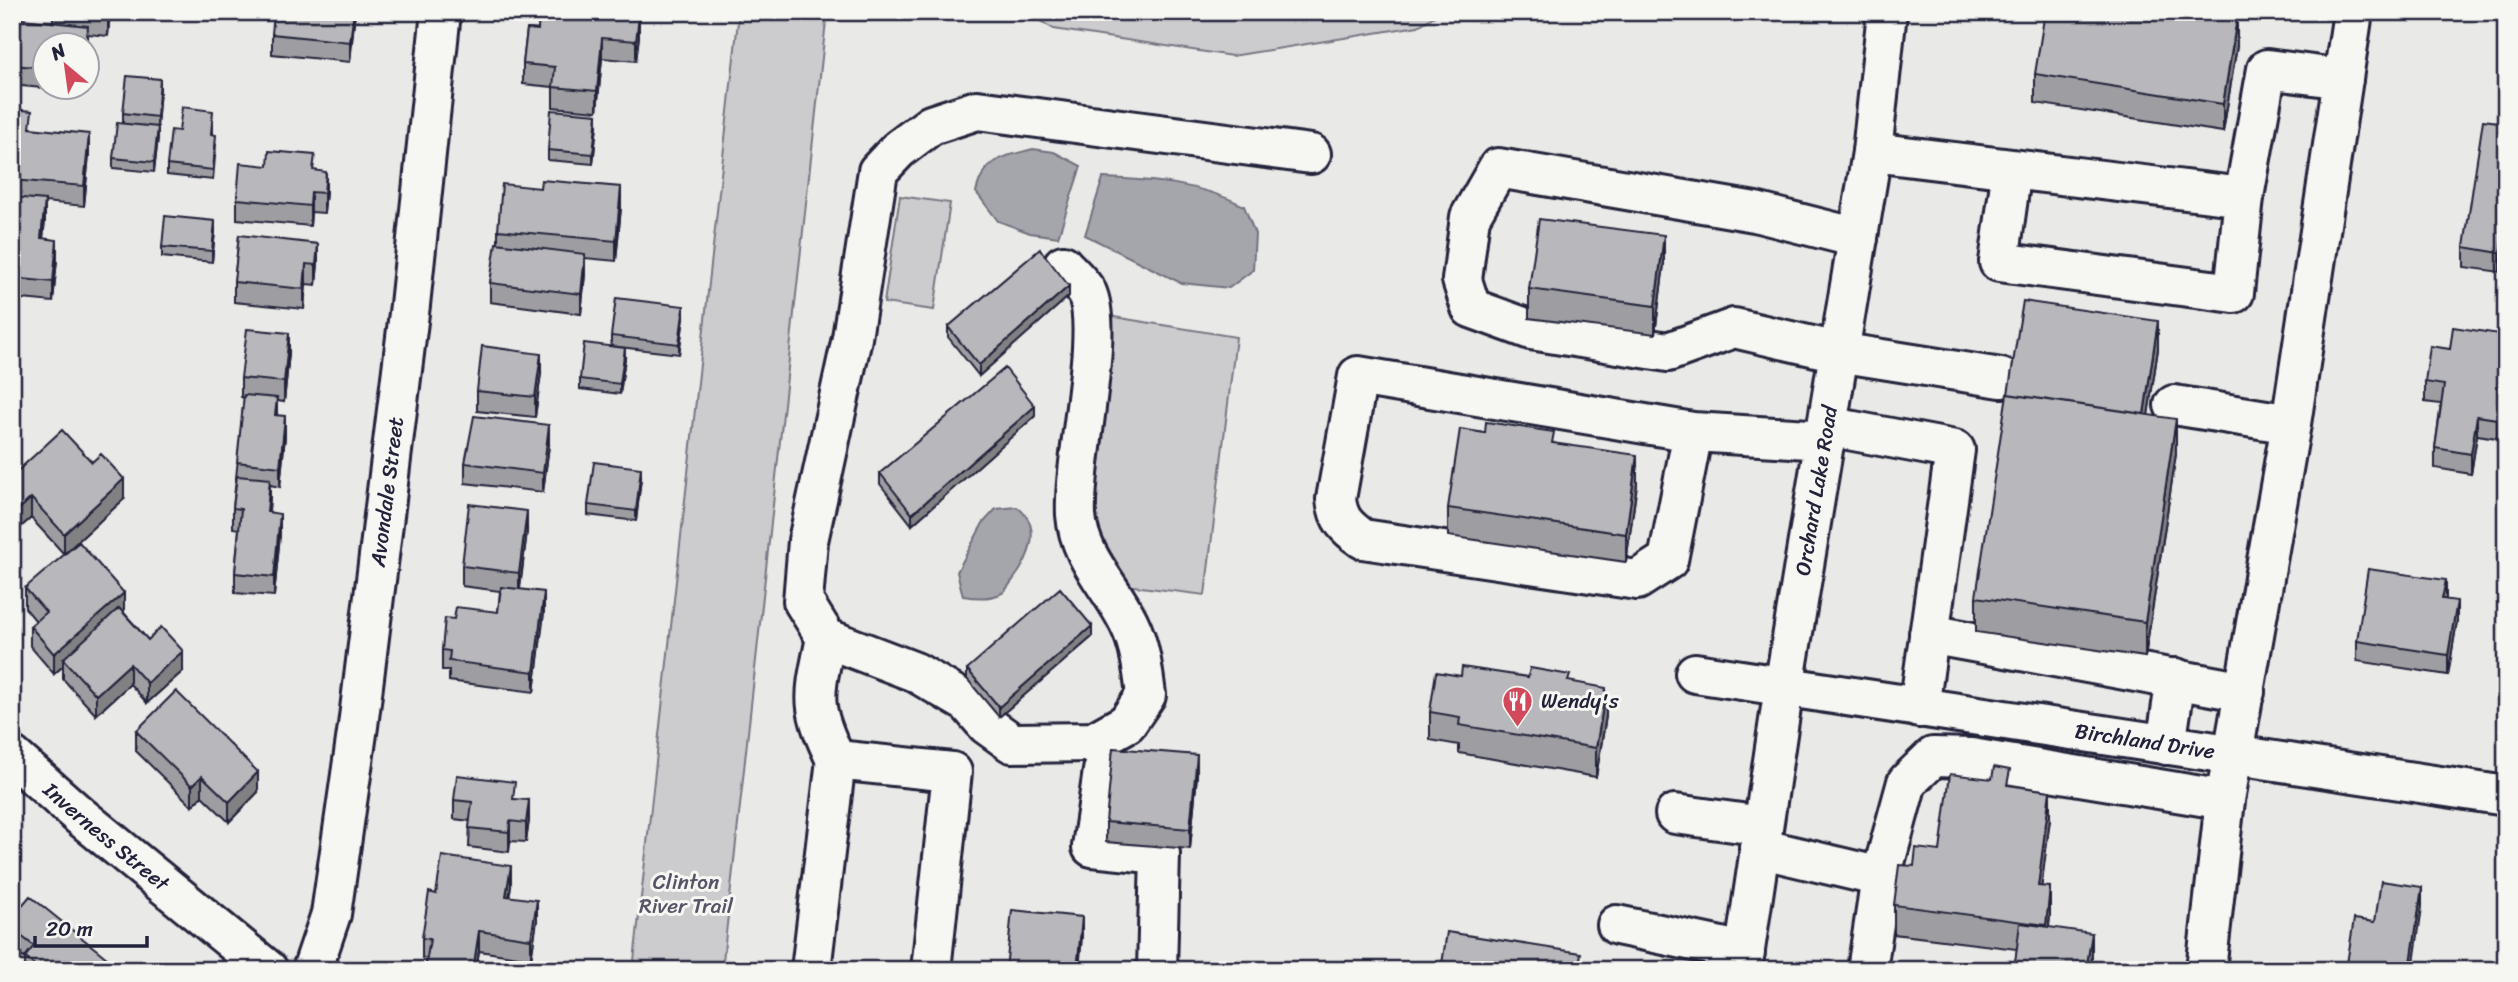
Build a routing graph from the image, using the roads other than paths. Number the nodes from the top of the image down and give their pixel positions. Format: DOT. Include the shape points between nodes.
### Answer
graph roads {
  1 [pos="441,12"];
  2 [pos="1887,12"];
  3 [pos="2353,12"];
  4 [pos="2343,79"];
  5 [pos="1871,152"];
  6 [pos="1311,154"];
  7 [pos="2012,169"];
  8 [pos="2244,197"];
  9 [pos="1858,238"];
  10 [pos="1063,265"];
  11 [pos="1838,352"];
  12 [pos="2001,378"];
  13 [pos="2174,405"];
  14 [pos="2291,424"];
  15 [pos="1693,432"];
  16 [pos="1826,433"];
  17 [pos="1929,634"];
  18 [pos="826,638"];
  19 [pos="1695,673"];
  20 [pos="2176,678"];
  21 [pos="1784,687"];
  22 [pos="2245,692"];
  23 [pos="1919,708"];
  24 [pos="2166,745"];
  25 [pos="2234,755"];
  26 [pos="12,756"];
  27 [pos="836,760"];
  28 [pos="1102,771"];
  29 [pos="2506,796"];
  30 [pos="2225,800"];
  31 [pos="1675,814"];
  32 [pos="1761,837"];
  33 [pos="1881,877"];
  34 [pos="1617,925"];
  35 [pos="1744,961"];
  36 [pos="268,970"];
  37 [pos="312,970"];
  38 [pos="811,970"];
  39 [pos="931,970"];
  40 [pos="1157,970"];
  41 [pos="1867,970"];
  42 [pos="2206,970"];
  1 -- 37 [label="street, Avondale Street" via="358,726 331,914"];
  2 -- 5 [label="street, Orchard Lake Road"];
  3 -- 4 [label="street"];
  4 -- 8 [label="street" via="2267,69"];
  4 -- 14 [label="street"];
  5 -- 7 [label="street"];
  5 -- 9 [label="street, Orchard Lake Road"];
  6 -- 18 [label="street" via="977,110 931,125 899,149 878,171 852,338 808,541 803,601"];
  7 -- 8 [label="street"];
  7 -- 8 [label="street" via="1999,262 2234,293"];
  9 -- 11 [label="street, Orchard Lake Road"];
  9 -- 11 [label="street" via="1755,212 1498,169 1470,217 1462,280 1471,308 1531,330 1668,352 1734,328"];
  10 -- 18 [label="street" via="1087,292 1093,314 1078,449 1079,539 1130,624 1142,659 1146,695 1127,723 1093,742 1012,743 968,703 915,672"];
  11 -- 12 [label="street"];
  11 -- 16 [label="street, Orchard Lake Road"];
  13 -- 14 [label="street"];
  14 -- 22 [label="street"];
  15 -- 15 [label="street" via="1668,560 1637,580 1363,539 1338,515 1336,499 1358,376"];
  15 -- 16 [label="street"];
  16 -- 17 [label="street" via="1955,450"];
  16 -- 21 [label="street, Orchard Lake Road"];
  17 -- 20 [label="street"];
  17 -- 23 [label="street"];
  18 -- 27 [label="street" via="814,693 817,718"];
  19 -- 21 [label="street, Birchland Drive"];
  20 -- 22 [label="street"];
  20 -- 24 [label="street"];
  21 -- 23 [label="street, Birchland Drive"];
  21 -- 32 [label="street, Orchard Lake Road"];
  22 -- 25 [label="street"];
  23 -- 24 [label="street, Birchland Drive"];
  24 -- 25 [label="street, Birchland Drive"];
  25 -- 29 [label="street, Birchland Drive"];
  25 -- 30 [label="street"];
  26 -- 36 [label="street, Inverness Street"];
  27 -- 38 [label="street"];
  27 -- 39 [label="street" via="952,772"];
  28 -- 40 [label="street" via="1092,847 1160,854"];
  30 -- 33 [label="street" via="1971,758 1933,757 1907,782"];
  30 -- 42 [label="street"];
  31 -- 32 [label="street"];
  32 -- 33 [label="street"];
  32 -- 35 [label="street, Orchard Lake Road"];
  33 -- 41 [label="street"];
  34 -- 35 [label="street"];
}
